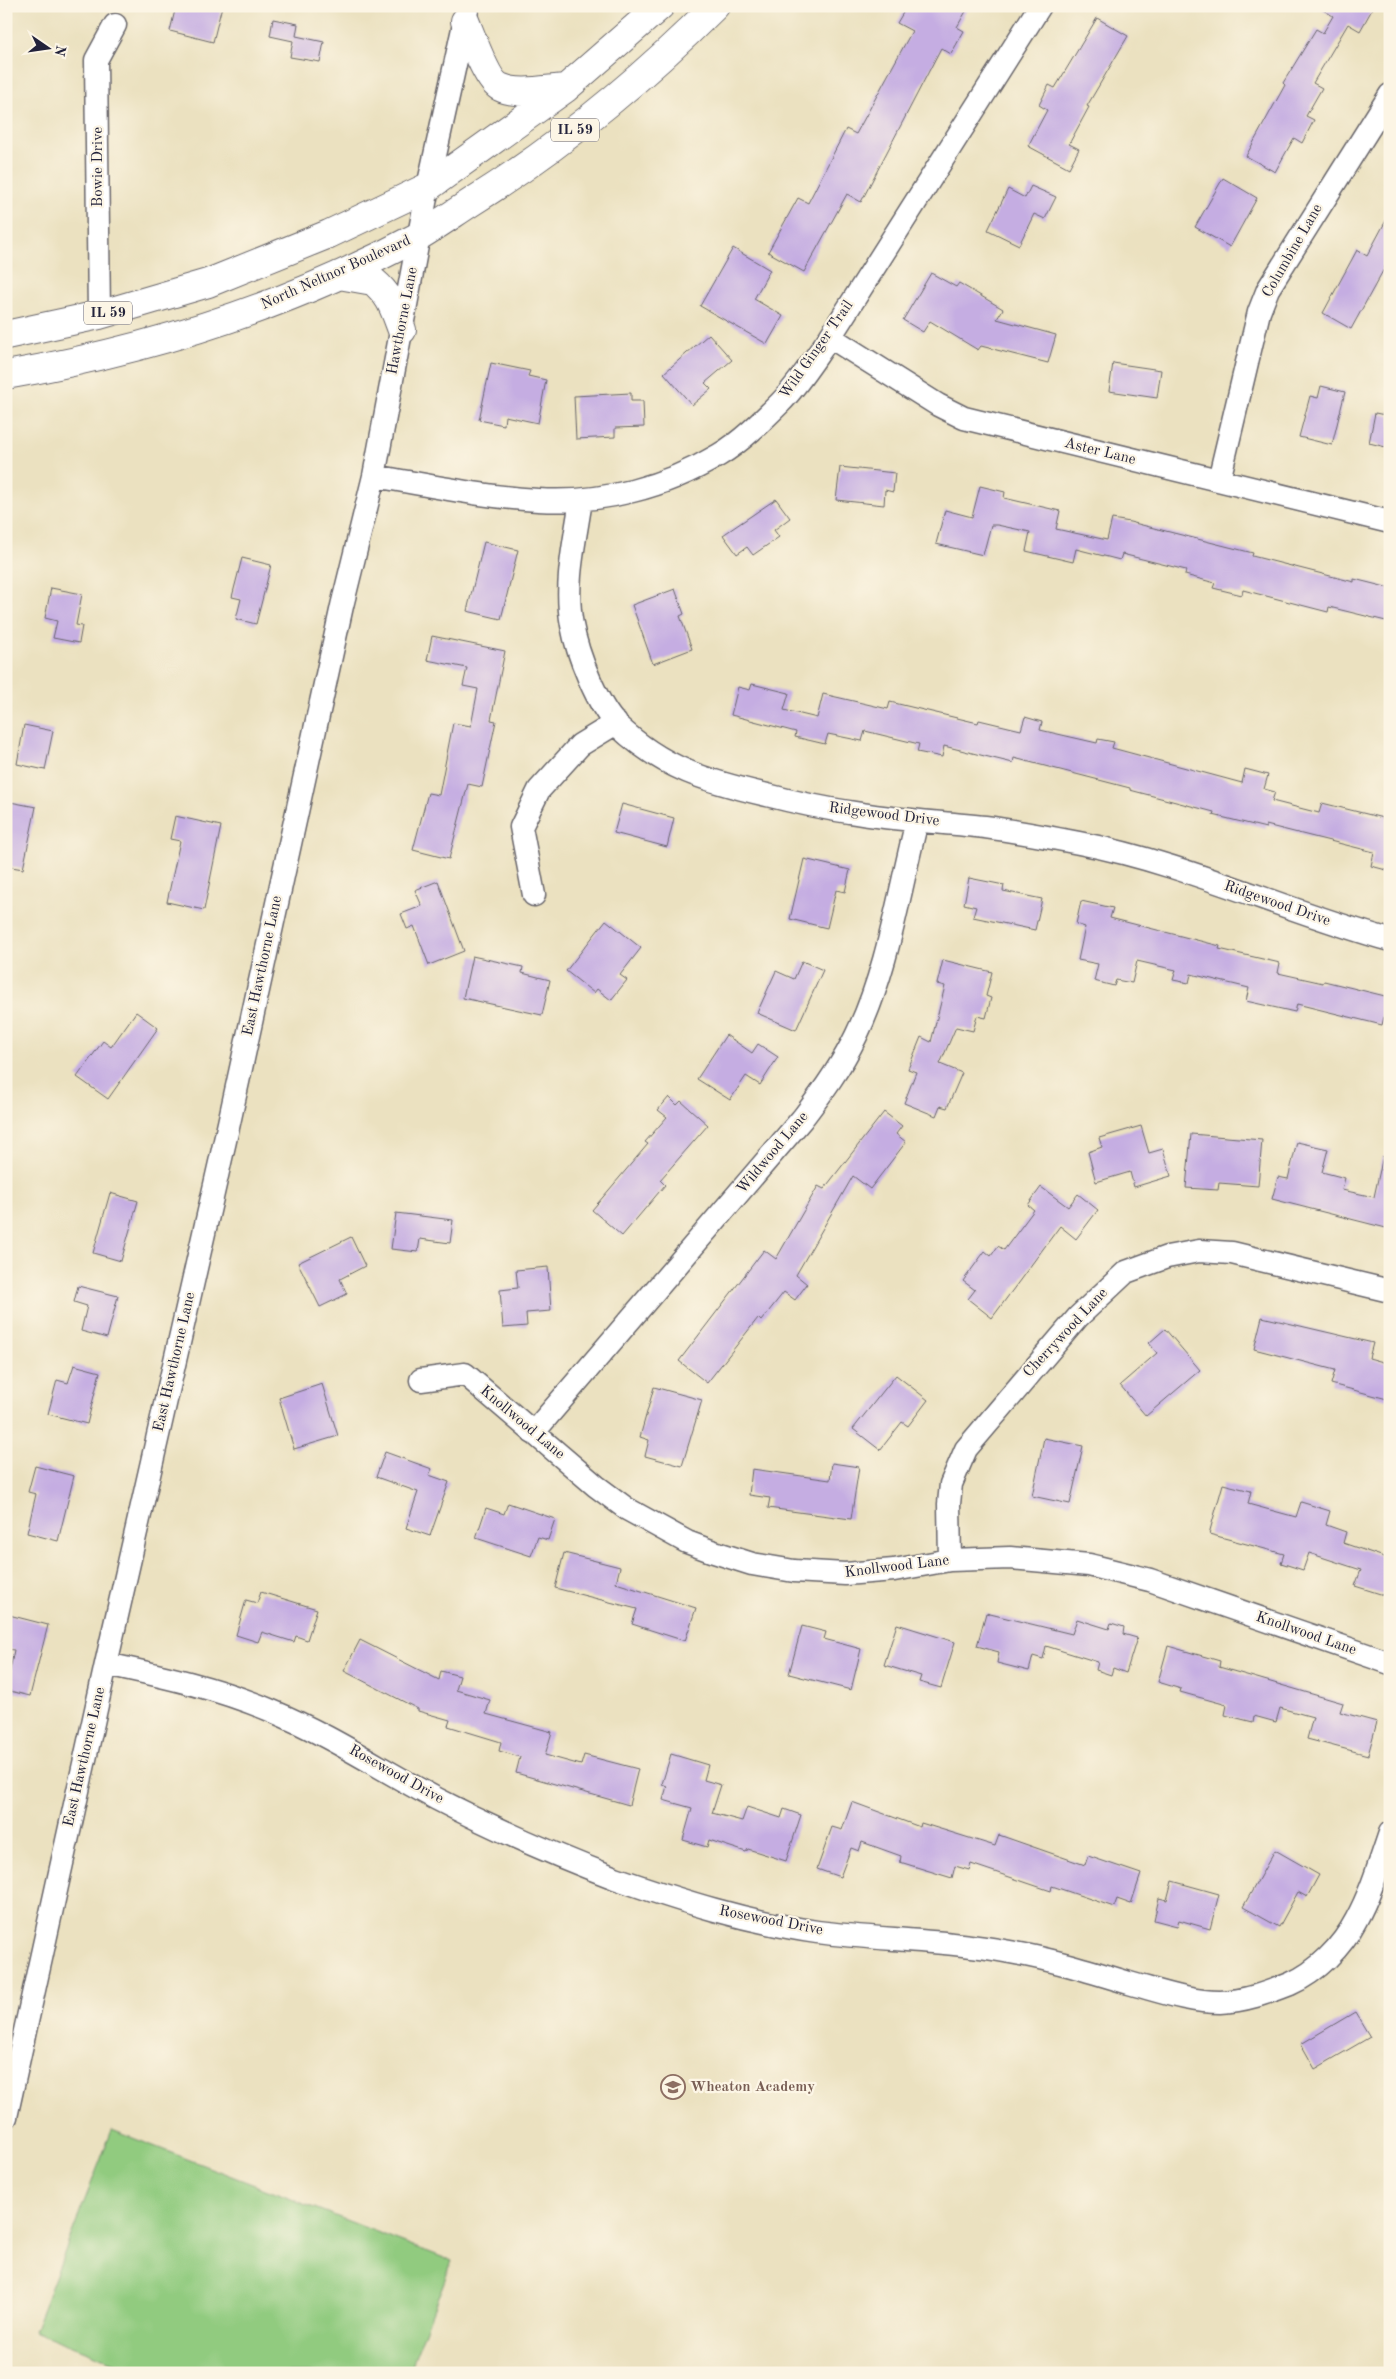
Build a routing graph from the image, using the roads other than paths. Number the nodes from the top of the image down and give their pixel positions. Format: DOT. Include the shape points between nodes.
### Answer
graph roads {
  1 [pos="660,6"];
  2 [pos="715,6"];
  3 [pos="1040,6"];
  4 [pos="467,14"];
  5 [pos="115,25"];
  6 [pos="566,88"];
  7 [pos="1390,95"];
  8 [pos="428,187"];
  9 [pos="420,235"];
  10 [pos="338,275"];
  11 [pos="99,315"];
  12 [pos="402,330"];
  13 [pos="6,335"];
  14 [pos="830,337"];
  15 [pos="6,374"];
  16 [pos="374,476"];
  17 [pos="1218,480"];
  18 [pos="580,500"];
  19 [pos="1390,522"];
  20 [pos="342,606"];
  21 [pos="616,723"];
  22 [pos="917,821"];
  23 [pos="534,895"];
  24 [pos="1390,940"];
  25 [pos="1390,1291"];
  26 [pos="421,1380"];
  27 [pos="533,1433"];
  28 [pos="950,1560"];
  29 [pos="1390,1663"];
  30 [pos="106,1664"];
  31 [pos="1390,1833"];
  32 [pos="8,2090"];
  33 [pos="6,2117"];
  1 -- 6 [label="main road, IL 59"];
  2 -- 9 [label="main road, North Neltnor Boulevard / IL 59" via="613,102 532,164"];
  3 -- 14 [label="street, Wild Ginger Trail"];
  4 -- 6 [label="main road" via="491,77 499,87 518,91"];
  4 -- 8 [label="street, Hawthorne Lane"];
  5 -- 11 [label="street, Bowie Drive" via="96,60"];
  6 -- 8 [label="main road, IL 59"];
  7 -- 17 [label="street, Columbine Lane" via="1268,290 1259,312"];
  8 -- 9 [label="street, Hawthorne Lane"];
  8 -- 11 [label="main road, IL 59" via="266,261 172,295"];
  9 -- 10 [label="main road, North Neltnor Boulevard / IL 59"];
  9 -- 12 [label="street, Hawthorne Lane"];
  10 -- 12 [label="main road" via="377,284 388,295"];
  10 -- 15 [label="main road, North Neltnor Boulevard / IL 59" via="254,309 146,344 58,366"];
  11 -- 13 [label="main road, IL 59"];
  12 -- 16 [label="street, Hawthorne Lane"];
  14 -- 17 [label="street, Aster Lane" via="964,418"];
  14 -- 18 [label="street, Wild Ginger Trail" via="781,402 720,454 640,489"];
  16 -- 18 [label="street, Wild Ginger Trail" via="481,494"];
  16 -- 20 [label="street, Hawthorne Lane"];
  17 -- 19 [label="street, Aster Lane"];
  18 -- 21 [label="street, Ridgewood Drive" via="570,577 572,625 596,692"];
  20 -- 30 [label="street, East Hawthorne Lane"];
  21 -- 22 [label="street, Ridgewood Drive" via="657,757 702,779 804,804"];
  21 -- 23 [label="street" via="580,745 539,790 521,827"];
  22 -- 24 [label="street, Ridgewood Drive" via="1035,834 1118,852"];
  22 -- 27 [label="street, Wildwood Lane" via="874,992 836,1073 802,1119"];
  25 -- 28 [label="street, Cherrywood Lane" via="1232,1253 1199,1252 1167,1257 1126,1272 1078,1317 966,1449 951,1484"];
  26 -- 27 [label="street, Knollwood Lane" via="465,1374"];
  27 -- 28 [label="street, Knollwood Lane" via="627,1509 688,1542 752,1564 845,1574 894,1570"];
  28 -- 29 [label="street, Knollwood Lane" via="1047,1560 1124,1573"];
  30 -- 31 [label="street, Rosewood Drive" via="191,1683 271,1710 514,1836 664,1895 762,1922 814,1931 940,1942 1009,1952 1059,1962 1197,2000 1241,2000 1308,1976 1355,1924"];
  30 -- 32 [label="street, East Hawthorne Lane"];
  32 -- 33 [label="street, East Hawthorne Lane"];
}
